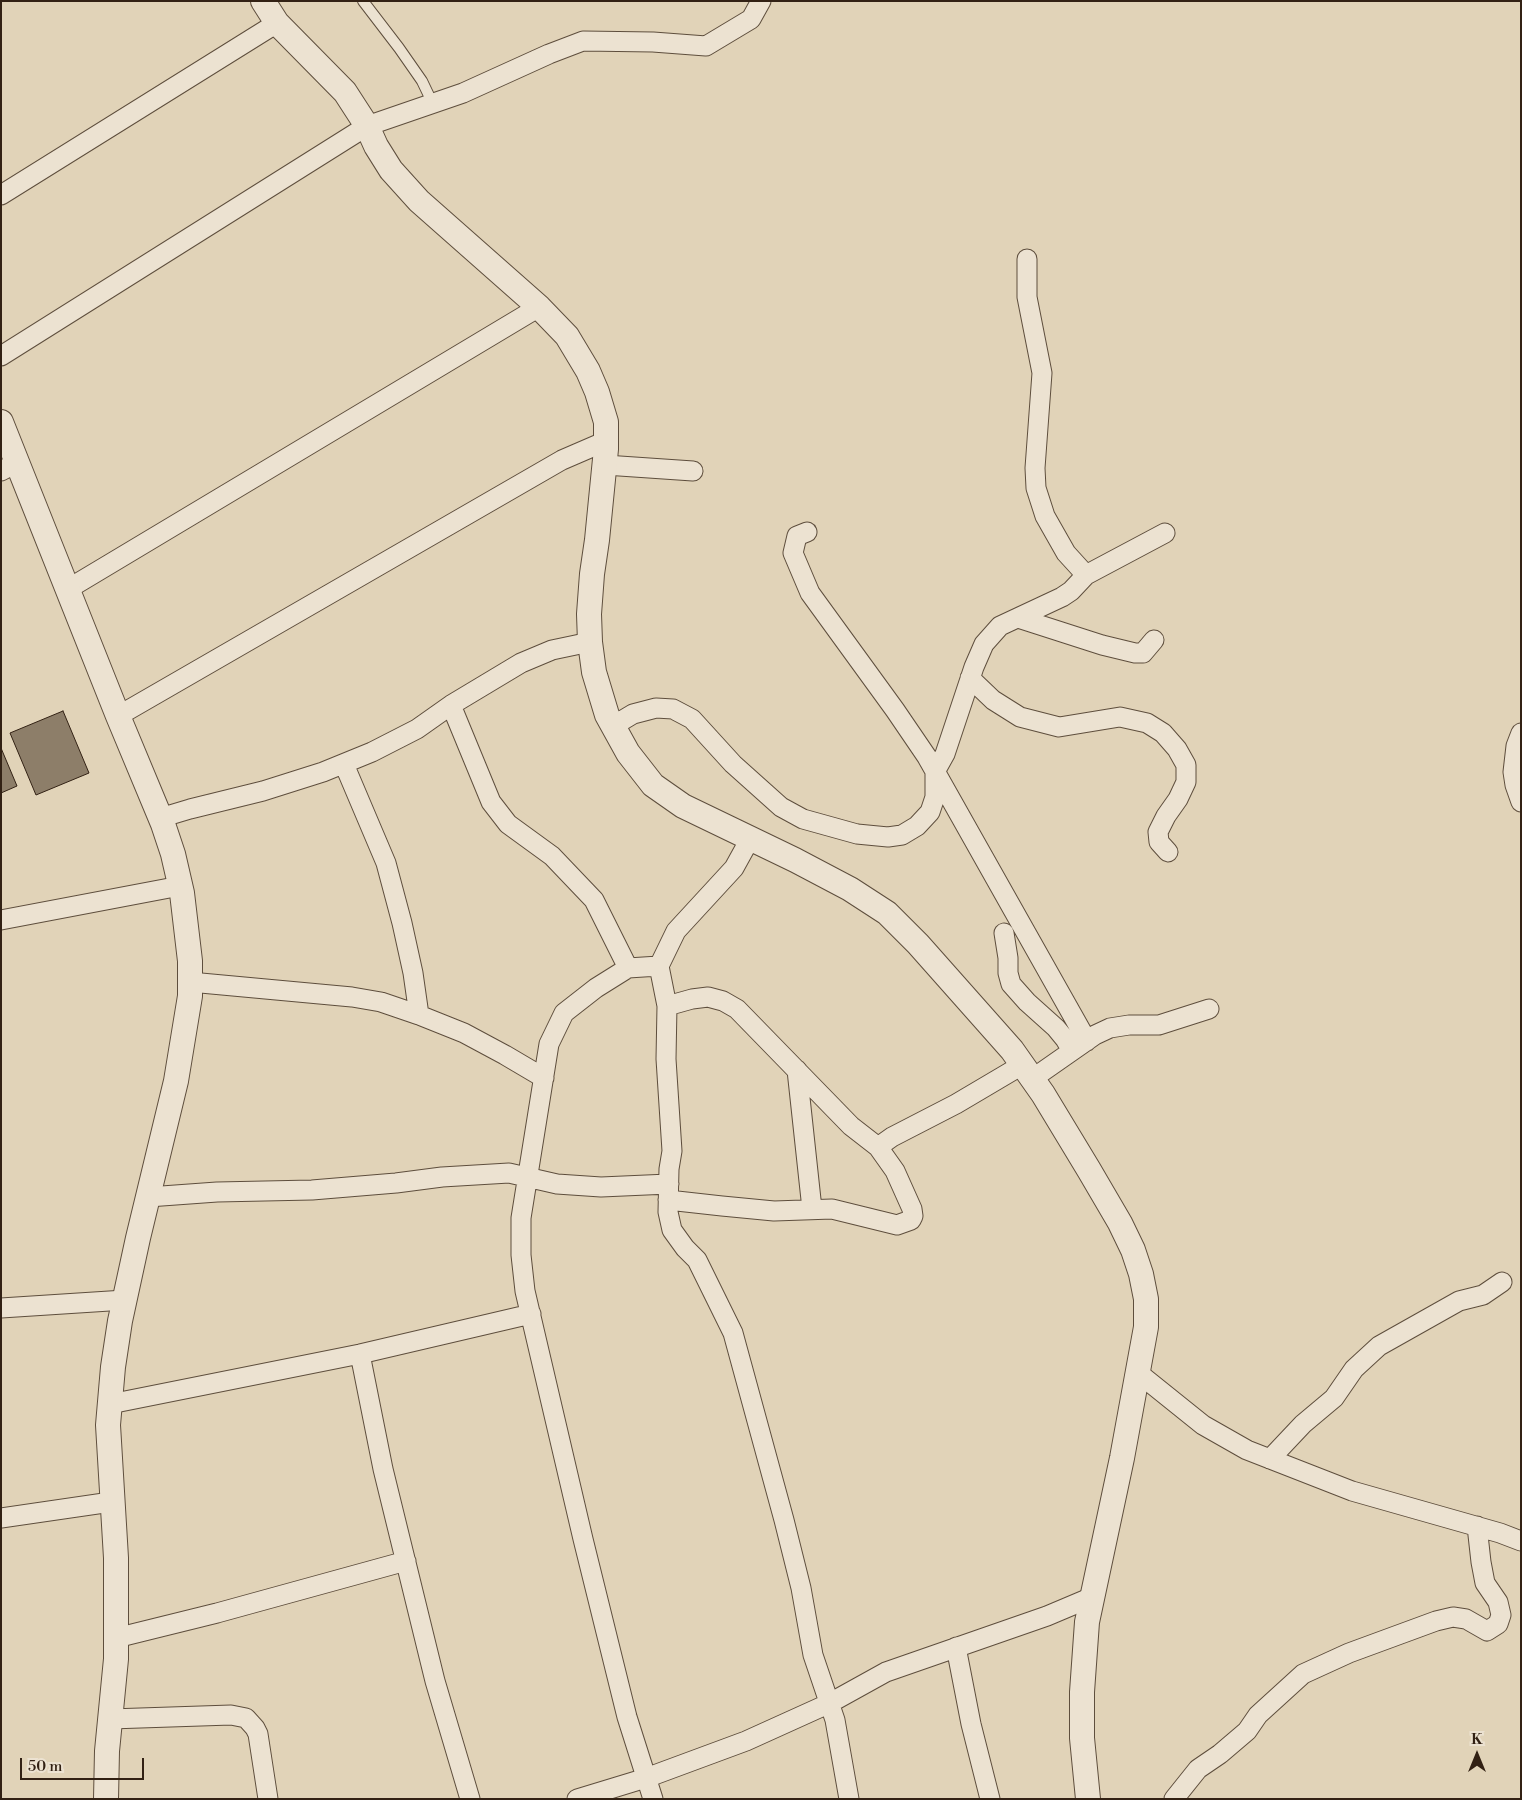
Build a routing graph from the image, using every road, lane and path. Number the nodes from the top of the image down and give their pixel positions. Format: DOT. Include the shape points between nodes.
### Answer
graph roads {
  1 [pos="263,1"];
  2 [pos="363,1"];
  3 [pos="761,1"];
  4 [pos="277,23"];
  5 [pos="433,104"];
  6 [pos="367,126"];
  7 [pos="1,195"];
  8 [pos="1027,259"];
  9 [pos="538,307"];
  10 [pos="1,356"];
  11 [pos="1,422"];
  12 [pos="606,441"];
  13 [pos="605,465"];
  14 [pos="9,467"];
  15 [pos="693,471"];
  16 [pos="807,532"];
  17 [pos="1165,533"];
  18 [pos="1086,575"];
  19 [pos="68,589"];
  20 [pos="1018,618"];
  21 [pos="1154,640"];
  22 [pos="590,642"];
  23 [pos="970,678"];
  24 [pos="451,705"];
  25 [pos="118,716"];
  26 [pos="613,726"];
  27 [pos="1521,733"];
  28 [pos="344,764"];
  29 [pos="935,772"];
  30 [pos="1521,802"];
  31 [pos="160,818"];
  32 [pos="750,838"];
  33 [pos="1168,852"];
  34 [pos="180,886"];
  35 [pos="1,920"];
  36 [pos="1004,933"];
  37 [pos="660,966"];
  38 [pos="628,968"];
  39 [pos="190,982"];
  40 [pos="667,1006"];
  41 [pos="1209,1009"];
  42 [pos="419,1015"];
  43 [pos="1079,1046"];
  44 [pos="797,1070"];
  45 [pos="1027,1072"];
  46 [pos="544,1078"];
  47 [pos="878,1147"];
  48 [pos="528,1177"];
  49 [pos="668,1192"];
  50 [pos="148,1196"];
  51 [pos="812,1209"];
  52 [pos="1502,1282"];
  53 [pos="125,1300"];
  54 [pos="1,1308"];
  55 [pos="530,1314"];
  56 [pos="360,1354"];
  57 [pos="1138,1372"];
  58 [pos="110,1404"];
  59 [pos="1270,1459"];
  60 [pos="112,1502"];
  61 [pos="1,1518"];
  62 [pos="1478,1526"];
  63 [pos="1521,1541"];
  64 [pos="406,1561"];
  65 [pos="1092,1598"];
  66 [pos="116,1638"];
  67 [pos="956,1647"];
  68 [pos="830,1703"];
  69 [pos="110,1719"];
  70 [pos="646,1778"];
  71 [pos="106,1799"];
  72 [pos="268,1799"];
  73 [pos="470,1799"];
  74 [pos="577,1799"];
  75 [pos="653,1799"];
  76 [pos="849,1799"];
  77 [pos="990,1799"];
  78 [pos="1088,1799"];
  79 [pos="1174,1799"];
  1 -- 4 [label="street"];
  2 -- 5 [label="lane" via="409,61"];
  3 -- 5 [label="street" via="751,19 706,46 583,41"];
  4 -- 6 [label="street" via="345,92"];
  4 -- 7 [label="street"];
  5 -- 6 [label="street"];
  6 -- 9 [label="street" via="391,170 419,201"];
  6 -- 10 [label="street"];
  8 -- 18 [label="street" via="1027,297 1042,373 1036,488 1045,516 1066,553"];
  9 -- 12 [label="street" via="567,336 588,371 606,422"];
  9 -- 19 [label="street"];
  11 -- 14 [label="street"];
  12 -- 13 [label="street"];
  12 -- 25 [label="street" via="562,460"];
  13 -- 15 [label="street"];
  13 -- 22 [label="street" via="592,574"];
  14 -- 19 [label="street"];
  16 -- 29 [label="street" via="797,536 793,553 810,593 896,710"];
  17 -- 18 [label="street"];
  18 -- 20 [label="street" via="1062,598"];
  19 -- 25 [label="street"];
  20 -- 21 [label="street" via="1135,653 1143,653"];
  20 -- 23 [label="street" via="1000,626 984,644"];
  22 -- 24 [label="street" via="552,650 521,663"];
  22 -- 26 [label="street" via="594,672"];
  23 -- 29 [label="street" via="946,754"];
  23 -- 33 [label="street" via="993,700 1020,718 1059,727 1120,717 1148,723 1163,733 1186,765 1186,782 1158,832 1159,842"];
  24 -- 28 [label="street" via="416,729"];
  24 -- 38 [label="street" via="491,802 508,824 552,856 594,900"];
  25 -- 31 [label="street"];
  26 -- 29 [label="street" via="633,714 656,708 673,709 692,719 733,764 781,807 803,819 857,834 888,837 902,835 917,826 930,812 935,797"];
  26 -- 32 [label="street" via="628,753 653,785 683,806"];
  27 -- 30 [label="street" via="1513,772"];
  28 -- 31 [label="street" via="263,791"];
  28 -- 42 [label="street" via="386,863 413,973"];
  29 -- 43 [label="street"];
  31 -- 34 [label="street"];
  32 -- 37 [label="street" via="734,868 676,931"];
  32 -- 45 [label="street" via="850,889 886,912 1012,1050"];
  34 -- 35 [label="street"];
  34 -- 39 [label="street"];
  36 -- 43 [label="street" via="1011,984 1065,1039"];
  37 -- 38 [label="street"];
  37 -- 40 [label="street"];
  38 -- 46 [label="street" via="564,1013 549,1044"];
  39 -- 42 [label="street" via="352,997 381,1002"];
  39 -- 50 [label="street" via="176,1081"];
  40 -- 44 [label="street" via="700,997 723,1001 737,1009"];
  40 -- 49 [label="street" via="666,1059 672,1151"];
  41 -- 43 [label="street" via="1159,1025 1110,1028"];
  42 -- 46 [label="street" via="464,1033"];
  43 -- 45 [label="street"];
  44 -- 47 [label="street" via="851,1126"];
  44 -- 51 [label="street"];
  45 -- 47 [label="street" via="956,1104"];
  45 -- 57 [label="street" via="1089,1170 1133,1250 1146,1299 1146,1327"];
  46 -- 48 [label="street"];
  47 -- 51 [label="street" via="895,1171 910,1202 911,1220 897,1225 832,1209"];
  48 -- 49 [label="street" via="557,1184"];
  48 -- 50 [label="street" via="509,1173 312,1190"];
  48 -- 55 [label="street" via="521,1218 521,1255"];
  49 -- 51 [label="street" via="722,1206 774,1211"];
  49 -- 68 [label="street" via="672,1230 697,1260 733,1333 784,1520 813,1655"];
  50 -- 53 [label="street"];
  52 -- 59 [label="street" via="1483,1295 1459,1301 1379,1346 1354,1369 1334,1398 1303,1424"];
  53 -- 54 [label="street"];
  53 -- 58 [label="street"];
  55 -- 56 [label="street"];
  55 -- 70 [label="street" via="626,1718"];
  56 -- 58 [label="street"];
  56 -- 64 [label="street"];
  57 -- 59 [label="street" via="1203,1426"];
  57 -- 65 [label="street"];
  58 -- 60 [label="street"];
  59 -- 62 [label="street" via="1352,1491"];
  60 -- 61 [label="street"];
  60 -- 66 [label="street"];
  62 -- 63 [label="street"];
  62 -- 79 [label="street" via="1485,1583 1498,1602 1501,1615 1498,1624 1487,1631 1466,1619 1452,1617 1436,1621 1303,1674 1258,1715 1247,1731 1198,1769"];
  64 -- 66 [label="street"];
  64 -- 73 [label="street" via="435,1681"];
  65 -- 67 [label="street"];
  65 -- 78 [label="street" via="1082,1692 1082,1738"];
  66 -- 69 [label="street"];
  67 -- 68 [label="street" via="886,1672"];
  67 -- 77 [label="street"];
  68 -- 70 [label="street" via="746,1741"];
  68 -- 76 [label="street"];
  69 -- 71 [label="street"];
  69 -- 72 [label="street" via="232,1715 246,1718 258,1734"];
  70 -- 74 [label="street"];
  70 -- 75 [label="street"];
}
